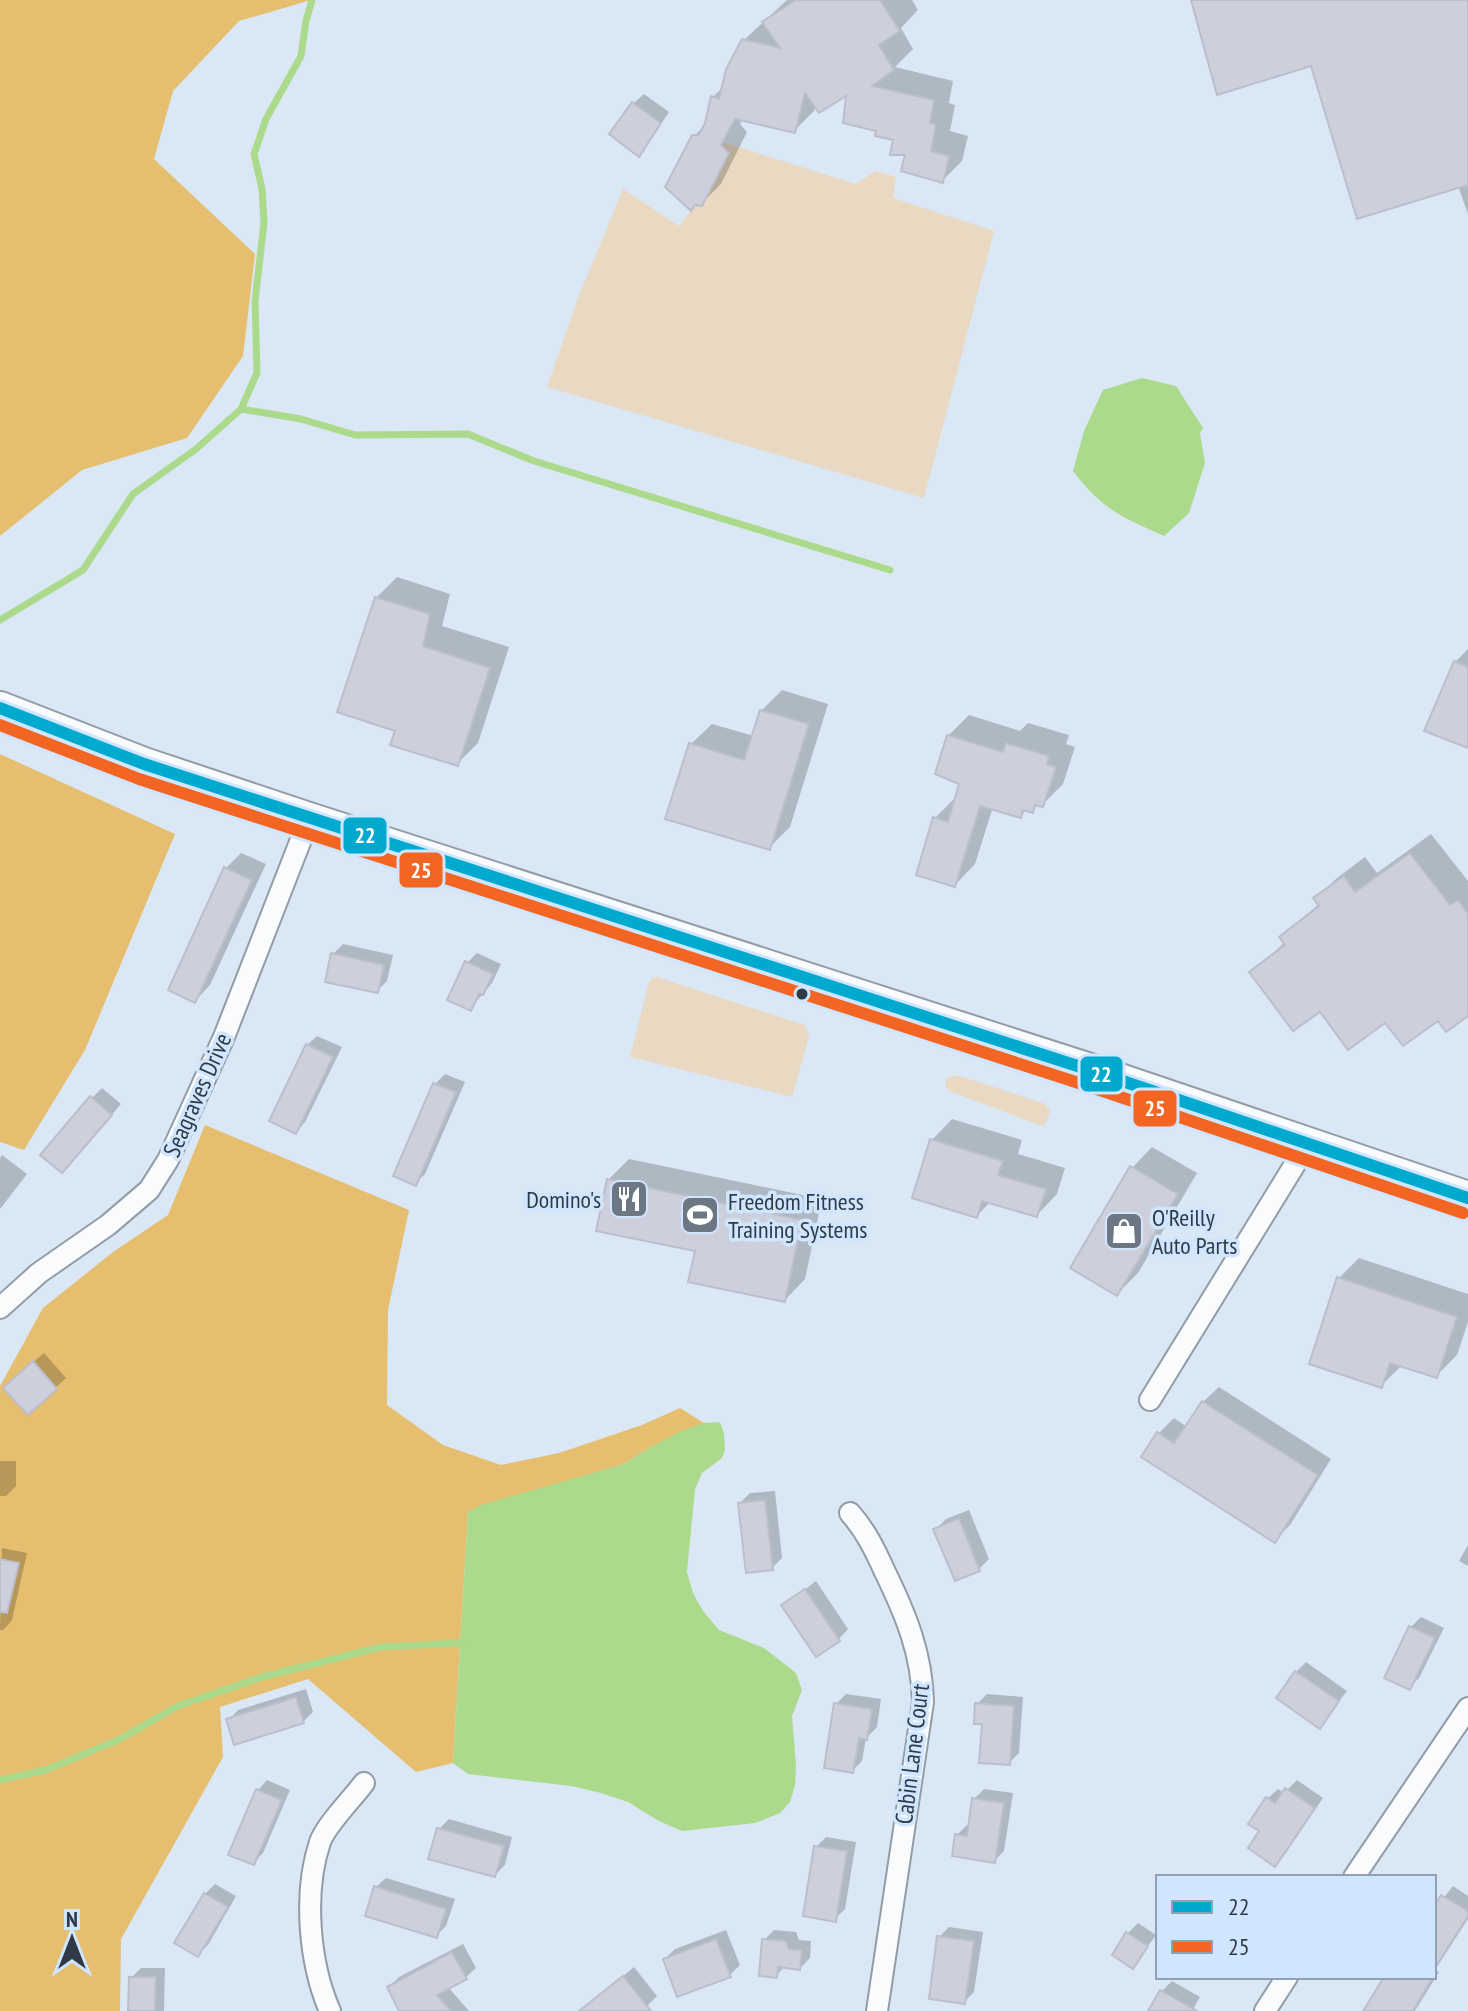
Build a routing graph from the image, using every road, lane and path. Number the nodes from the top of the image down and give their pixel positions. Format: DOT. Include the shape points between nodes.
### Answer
graph roads {
  1 [pos="0,708"];
  2 [pos="309,819"];
  3 [pos="1308,1143"];
  4 [pos="1468,1198"];
  5 [pos="0,1308"];
  6 [pos="1150,1400"];
  7 [pos="850,1513"];
  8 [pos="1468,1708"];
  9 [pos="364,1783"];
  10 [pos="1355,1875"];
  11 [pos="1286,1979"];
  12 [pos="330,2011"];
  13 [pos="877,2011"];
  14 [pos="1265,2011"];
  1 -- 2 [label="highway"];
  2 -- 3 [label="highway"];
  2 -- 5 [label="street, Seagraves Drive" via="224,1037 168,1160 149,1190"];
  3 -- 4 [label="highway"];
  3 -- 6 [label="street"];
  7 -- 13 [label="street, Cabin Lane Court" via="865,1529 906,1614 923,1677"];
  8 -- 10 [label="street"];
  9 -- 12 [label="street" via="321,1840 311,1889 314,1966"];
  11 -- 14 [label="street"];
}
